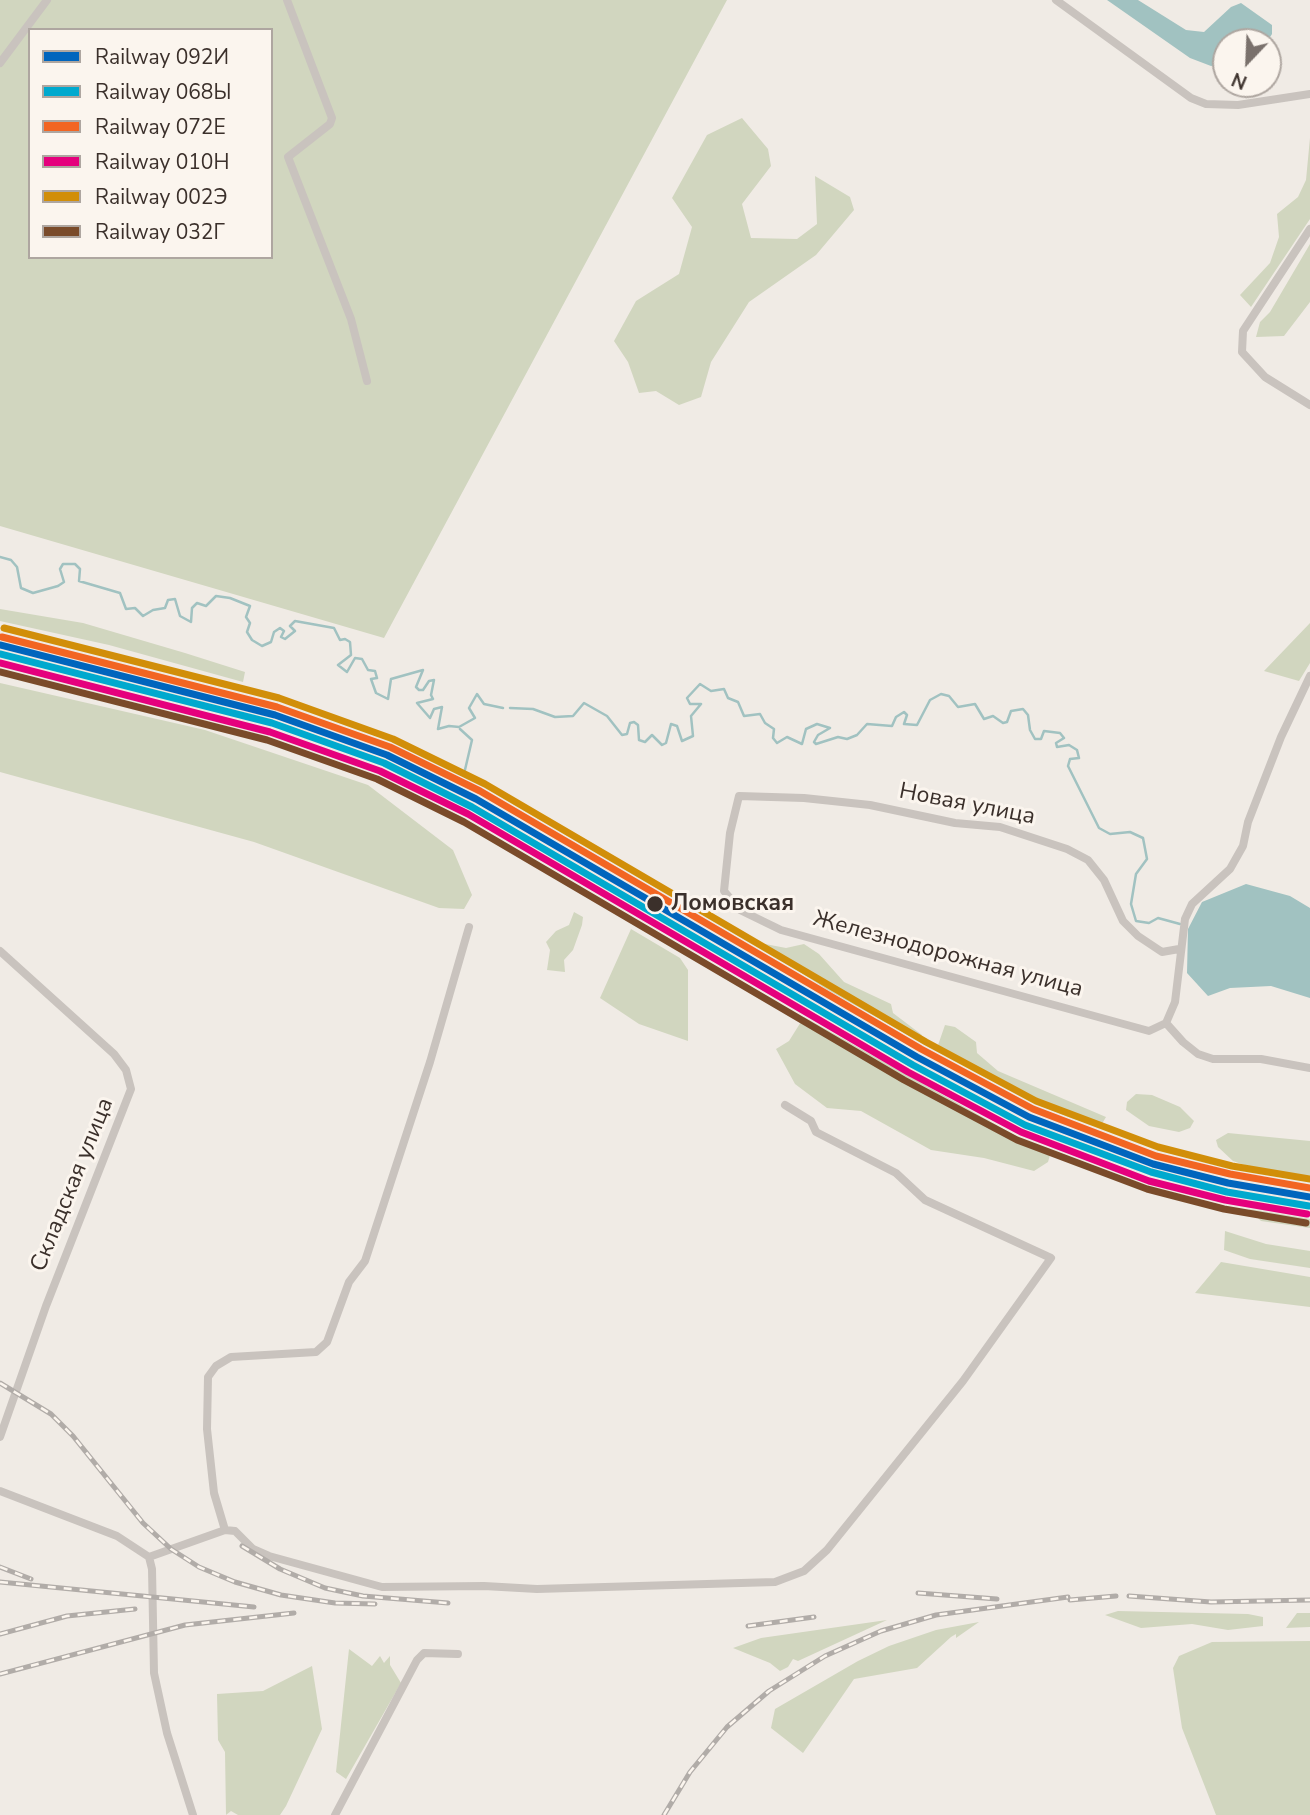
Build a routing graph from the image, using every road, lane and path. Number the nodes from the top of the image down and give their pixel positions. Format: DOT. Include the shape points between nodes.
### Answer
graph roads {
  1 [pos="47,0"];
  2 [pos="286,0"];
  3 [pos="1056,0"];
  4 [pos="0,62"];
  5 [pos="1310,94"];
  6 [pos="1310,229"];
  7 [pos="367,381"];
  8 [pos="1310,405"];
  9 [pos="1310,676"];
  10 [pos="739,796"];
  11 [pos="469,927"];
  12 [pos="1179,949"];
  13 [pos="0,951"];
  14 [pos="1166,1023"];
  15 [pos="1310,1068"];
  16 [pos="785,1105"];
  17 [pos="0,1437"];
  18 [pos="0,1491"];
  19 [pos="225,1530"];
  20 [pos="149,1557"];
  21 [pos="458,1654"];
  22 [pos="193,1815"];
  23 [pos="335,1815"];
  1 -- 4 [label="street"];
  2 -- 7 [label="street" via="332,118 288,157 354,326"];
  3 -- 5 [label="street" via="1191,98 1206,104 1238,105"];
  6 -- 8 [label="street" via="1243,331 1242,352 1265,377"];
  9 -- 12 [label="street" via="1277,748 1243,846 1230,869 1192,904"];
  10 -- 12 [label="street, Новая улица" via="870,806 1000,827 1046,841 1088,860 1104,880 1123,921 1152,947"];
  10 -- 14 [label="street, Железнодорожная улица" via="724,891 740,910 781,930 1149,1031"];
  11 -- 19 [label="street" via="365,1261 349,1282 327,1342 316,1352 232,1357 208,1377 207,1429 214,1493"];
  12 -- 14 [label="street" via="1175,1002"];
  13 -- 17 [label="street, Складская улица" via="114,1054 131,1089"];
  14 -- 15 [label="street" via="1198,1054 1213,1059 1261,1059"];
  16 -- 19 [label="street" via="811,1121 817,1132 896,1173 925,1200 1051,1258 963,1381 827,1550 804,1571 786,1580 537,1589 382,1587 269,1556 253,1549 235,1531"];
  18 -- 20 [label="street" via="117,1536"];
  19 -- 20 [label="street"];
  20 -- 22 [label="street" via="154,1672"];
  21 -- 23 [label="street" via="424,1653 417,1660"];
}
